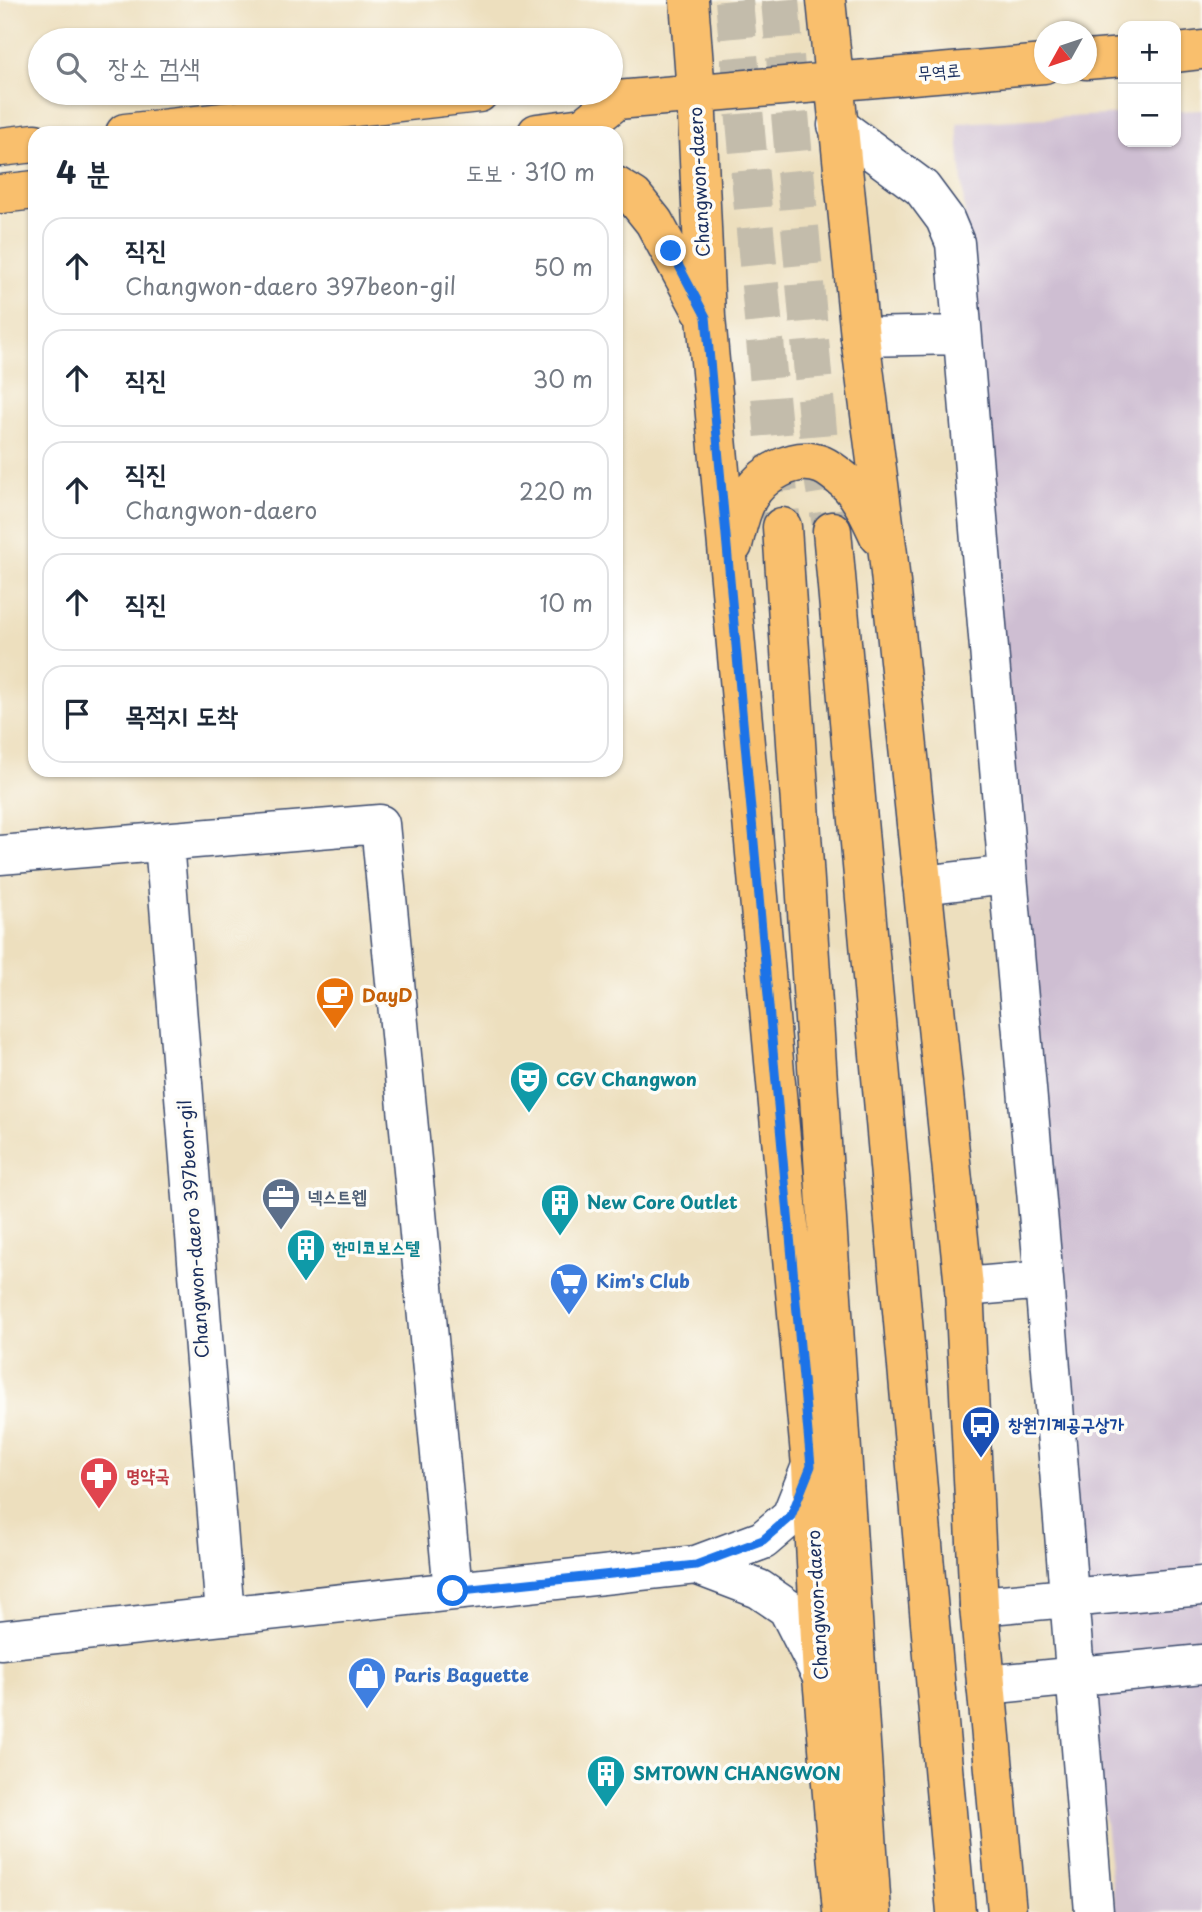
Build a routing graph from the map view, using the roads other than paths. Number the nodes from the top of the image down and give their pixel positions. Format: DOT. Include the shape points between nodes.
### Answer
graph roads {
  1 [pos="689,0"];
  2 [pos="826,0"];
  3 [pos="1202,50"];
  4 [pos="1181,52"];
  5 [pos="1118,57"];
  6 [pos="1097,59"];
  7 [pos="1034,65"];
  8 [pos="834,81"];
  9 [pos="696,93"];
  10 [pos="623,96"];
  11 [pos="373,105"];
  12 [pos="601,105"];
  13 [pos="837,125"];
  14 [pos="187,126"];
  15 [pos="584,126"];
  16 [pos="28,144"];
  17 [pos="0,147"];
  18 [pos="623,190"];
  19 [pos="28,191"];
  20 [pos="0,194"];
  21 [pos="706,317"];
  22 [pos="962,335"];
  23 [pos="860,337"];
  24 [pos="782,527"];
  25 [pos="832,530"];
  26 [pos="888,554"];
  27 [pos="727,567"];
  28 [pos="164,842"];
  29 [pos="0,855"];
  30 [pos="1008,875"];
  31 [pos="922,885"];
  32 [pos="1044,1280"];
  33 [pos="964,1287"];
  34 [pos="811,1466"];
  35 [pos="696,1565"];
  36 [pos="1202,1586"];
  37 [pos="453,1591"];
  38 [pos="1067,1598"];
  39 [pos="979,1606"];
  40 [pos="225,1616"];
  41 [pos="0,1640"];
  42 [pos="1202,1664"];
  43 [pos="1076,1676"];
  44 [pos="822,1677"];
  45 [pos="986,1685"];
  46 [pos="842,1912"];
  47 [pos="872,1912"];
  48 [pos="956,1912"];
  49 [pos="1007,1912"];
  50 [pos="1094,1912"];
  1 -- 9 [label="main road, Changwon-daero"];
  2 -- 8 [label="main road"];
  3 -- 4 [label="main road"];
  5 -- 6 [label="main road"];
  7 -- 8 [label="main road, 무역로"];
  8 -- 9 [label="main road, 무역로"];
  8 -- 13 [label="main road"];
  9 -- 10 [label="main road, 무역로"];
  9 -- 21 [label="main road, Changwon-daero"];
  11 -- 14 [label="main road"];
  12 -- 15 [label="main road"];
  13 -- 22 [label="street" via="922,188 945,219 955,243"];
  13 -- 23 [label="main road"];
  16 -- 17 [label="main road"];
  18 -- 21 [label="main road" via="654,222"];
  19 -- 20 [label="main road"];
  21 -- 27 [label="main road, Changwon-daero"];
  22 -- 23 [label="street"];
  22 -- 30 [label="street"];
  23 -- 26 [label="main road"];
  24 -- 47 [label="main road"];
  25 -- 48 [label="main road"];
  26 -- 27 [label="main road" via="862,500 846,482 821,465 803,463 782,466 762,479 748,497"];
  26 -- 31 [label="main road"];
  27 -- 34 [label="main road, Changwon-daero"];
  28 -- 29 [label="street"];
  28 -- 37 [label="street" via="380,824"];
  28 -- 40 [label="street, Changwon-daero 397beon-gil"];
  30 -- 31 [label="street"];
  30 -- 32 [label="street"];
  31 -- 33 [label="main road"];
  32 -- 33 [label="street"];
  32 -- 38 [label="street"];
  33 -- 39 [label="main road"];
  34 -- 35 [label="street" via="791,1516 763,1540"];
  34 -- 44 [label="main road, Changwon-daero"];
  35 -- 37 [label="street"];
  35 -- 44 [label="street" via="759,1588 787,1608"];
  36 -- 38 [label="street"];
  37 -- 40 [label="street"];
  38 -- 39 [label="street"];
  38 -- 43 [label="street"];
  39 -- 45 [label="main road"];
  40 -- 41 [label="street"];
  42 -- 43 [label="street"];
  43 -- 45 [label="street"];
  43 -- 50 [label="street"];
  44 -- 46 [label="main road, Changwon-daero"];
  45 -- 49 [label="main road"];
}
